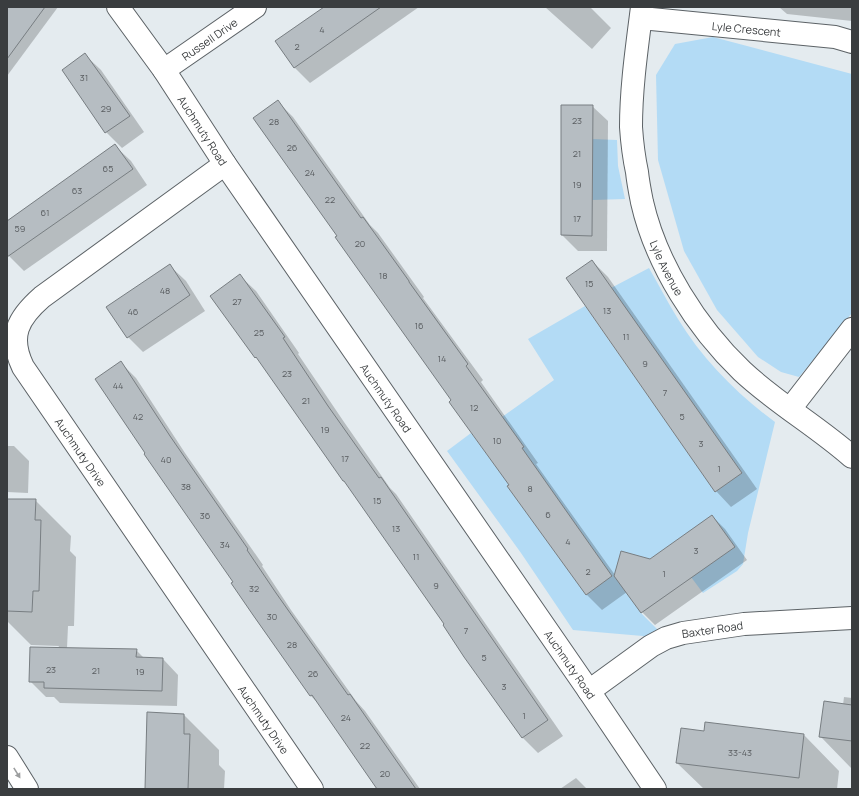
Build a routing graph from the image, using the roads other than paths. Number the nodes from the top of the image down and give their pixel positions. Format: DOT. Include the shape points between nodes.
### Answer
graph roads {
  1 [pos="118,7"];
  2 [pos="255,7"];
  3 [pos="641,12"];
  4 [pos="852,42"];
  5 [pos="164,70"];
  6 [pos="225,164"];
  7 [pos="852,329"];
  8 [pos="790,409"];
  9 [pos="852,457"];
  10 [pos="852,618"];
  11 [pos="590,691"];
  12 [pos="7,757"];
  13 [pos="27,789"];
  14 [pos="312,789"];
  15 [pos="655,789"];
  1 -- 5 [label="street, Auchmuty Road"];
  2 -- 5 [label="street, Russell Drive"];
  3 -- 4 [label="street, Lyle Crescent" via="835,37"];
  3 -- 8 [label="street, Lyle Avenue" via="631,129 642,203 654,240 670,276 706,332 744,373"];
  5 -- 6 [label="street, Auchmuty Road"];
  6 -- 11 [label="street, Auchmuty Road"];
  6 -- 14 [label="street, Auchmuty Drive" via="38,300 19,325 16,346 23,367"];
  7 -- 8 [label="street"];
  8 -- 9 [label="street, Lyle Avenue"];
  10 -- 11 [label="street, Baxter Road" via="744,624 683,632 651,646"];
  11 -- 15 [label="street, Auchmuty Road"];
  12 -- 13 [label="street, one-way"];
}
